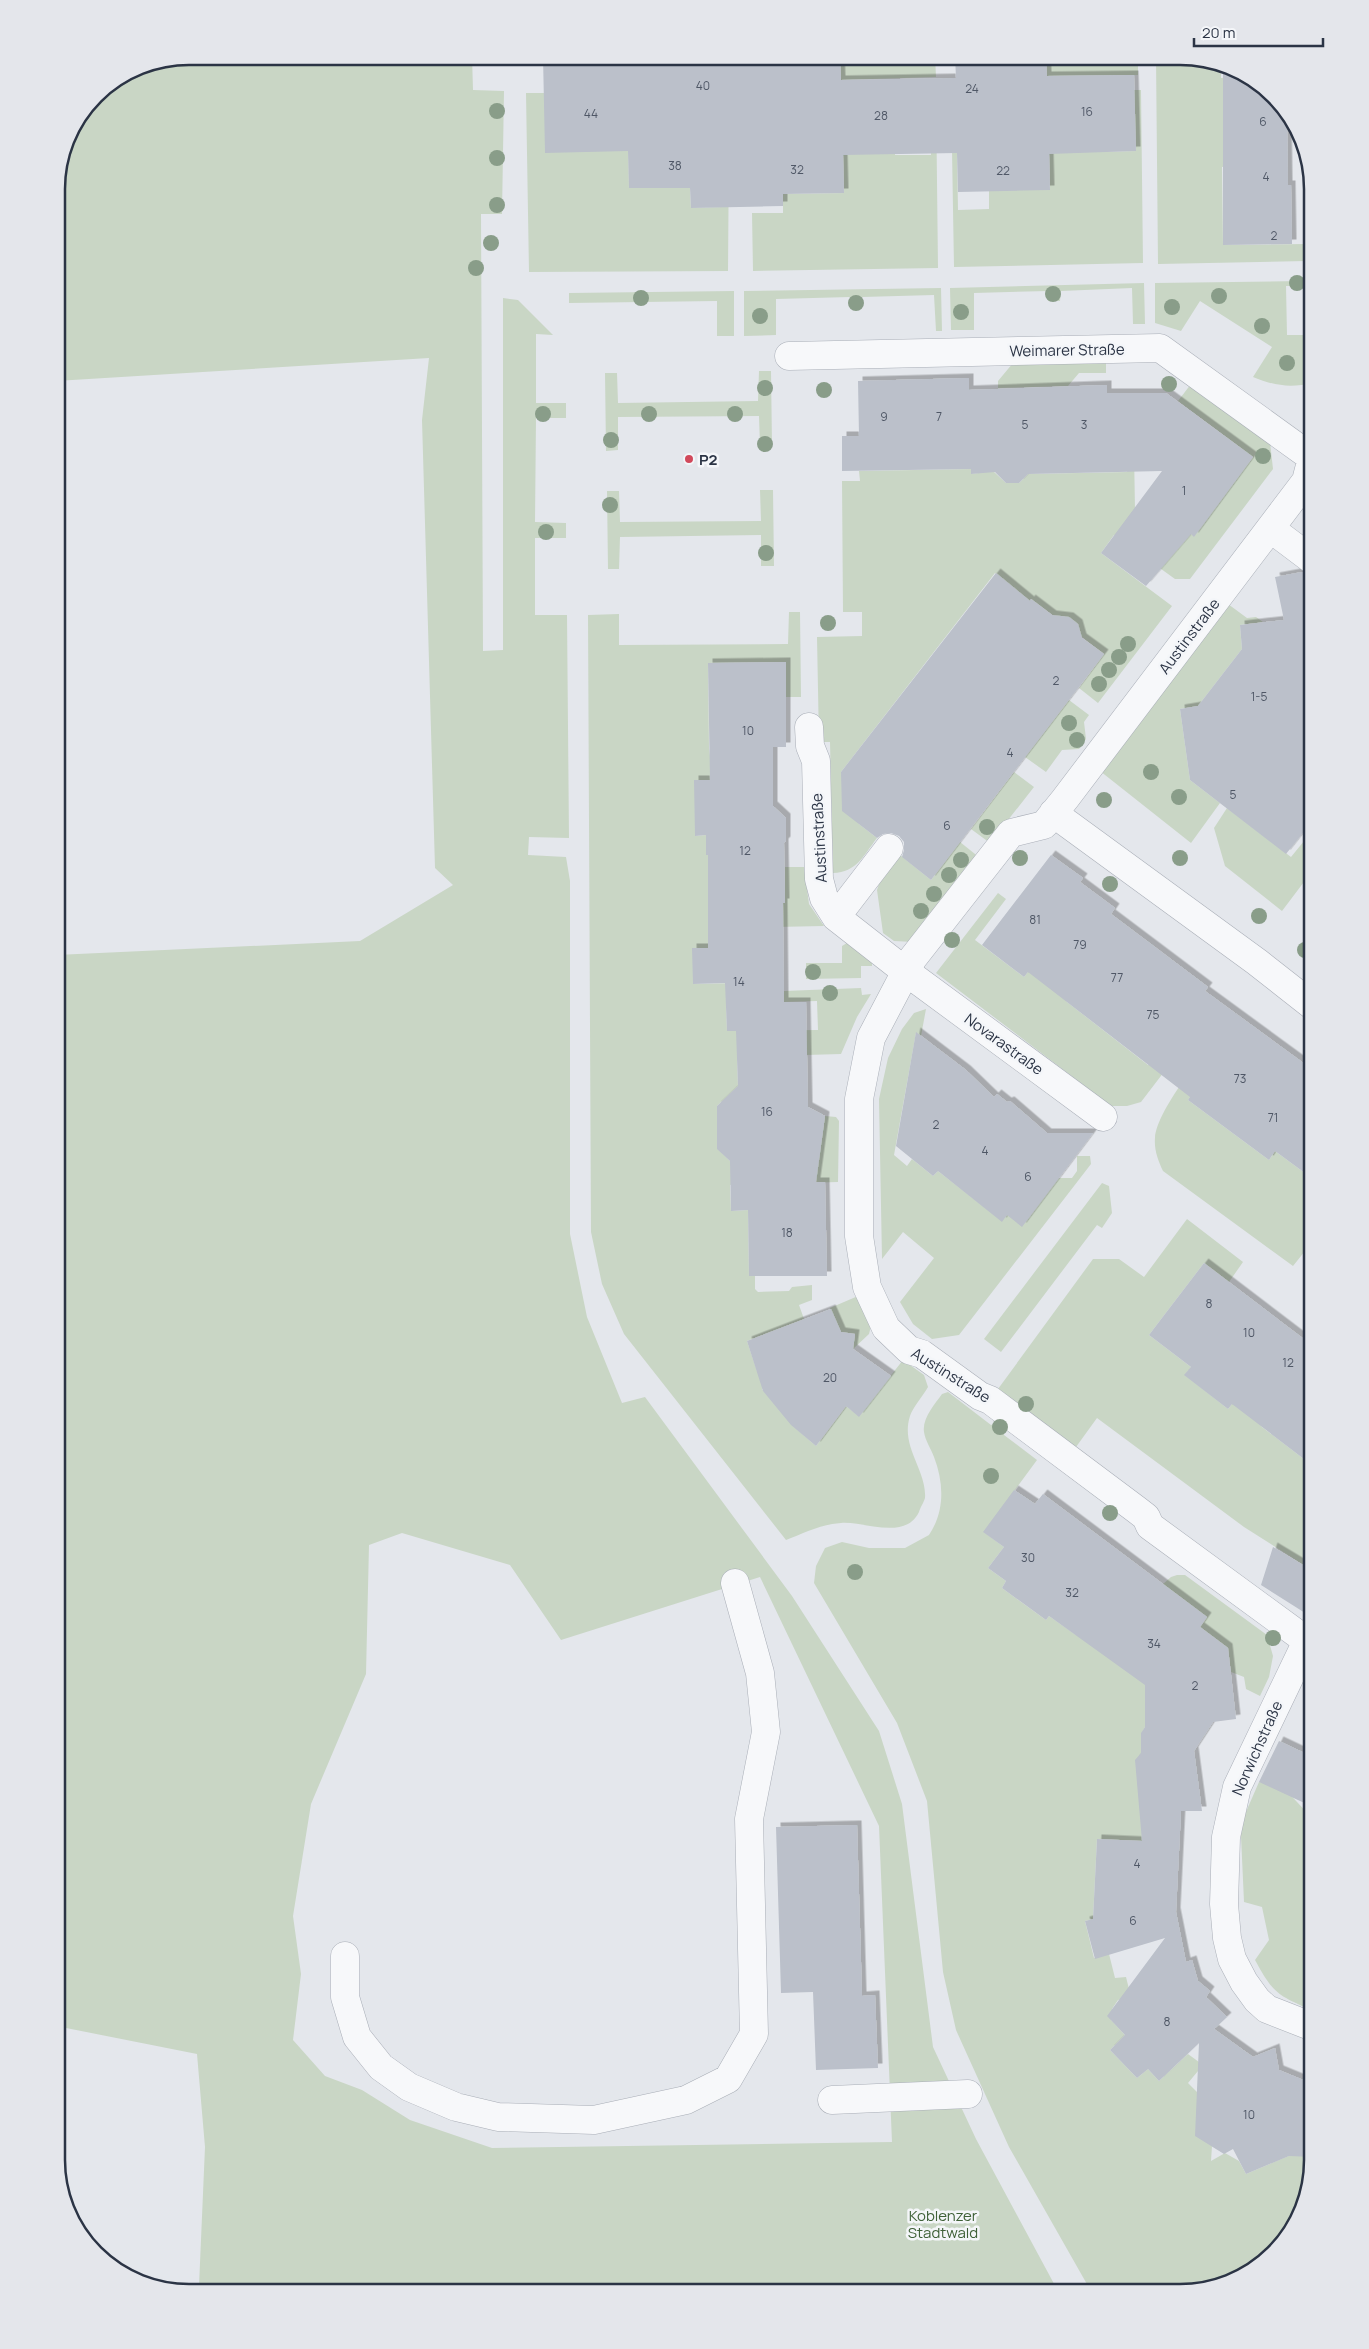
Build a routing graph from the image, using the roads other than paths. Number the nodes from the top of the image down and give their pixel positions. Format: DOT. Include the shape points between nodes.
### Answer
graph roads {
  1 [pos="789,356"];
  2 [pos="1304,450"];
  3 [pos="1304,485"];
  4 [pos="1271,529"];
  5 [pos="1304,554"];
  6 [pos="809,727"];
  7 [pos="1053,813"];
  8 [pos="889,848"];
  9 [pos="836,917"];
  10 [pos="905,971"];
  11 [pos="1304,999"];
  12 [pos="1103,1117"];
  13 [pos="735,1583"];
  14 [pos="1304,1637"];
  15 [pos="1304,1653"];
  16 [pos="345,1956"];
  17 [pos="1304,2024"];
  18 [pos="968,2094"];
  19 [pos="832,2100"];
  1 -- 2 [label="street, Weimarer Straße" via="1160,348"];
  3 -- 4 [label="street, Austinstraße"];
  4 -- 5 [label="street"];
  4 -- 7 [label="street, Austinstraße"];
  6 -- 9 [label="street, Austinstraße" via="810,746 816,761 819,879 824,898"];
  7 -- 10 [label="street, Austinstraße" via="1044,825 1011,832"];
  7 -- 11 [label="street"];
  8 -- 9 [label="street"];
  9 -- 10 [label="street, Austinstraße"];
  10 -- 12 [label="street, Novarastraße"];
  10 -- 14 [label="street, Austinstraße" via="871,1038 859,1099 858,1192 863,1273 886,1328 909,1350 922,1354 990,1400 1146,1517 1150,1526"];
  13 -- 16 [label="street" via="760,1673 766,1732 748,1819 754,2034 728,2079 686,2100 594,2120 498,2118 456,2107 409,2087 381,2067 357,2037 345,1997"];
  15 -- 17 [label="street, Norwichstraße" via="1237,1787 1226,1837 1224,1904 1232,1959 1244,1982 1267,2009"];
  18 -- 19 [label="street"];
}
